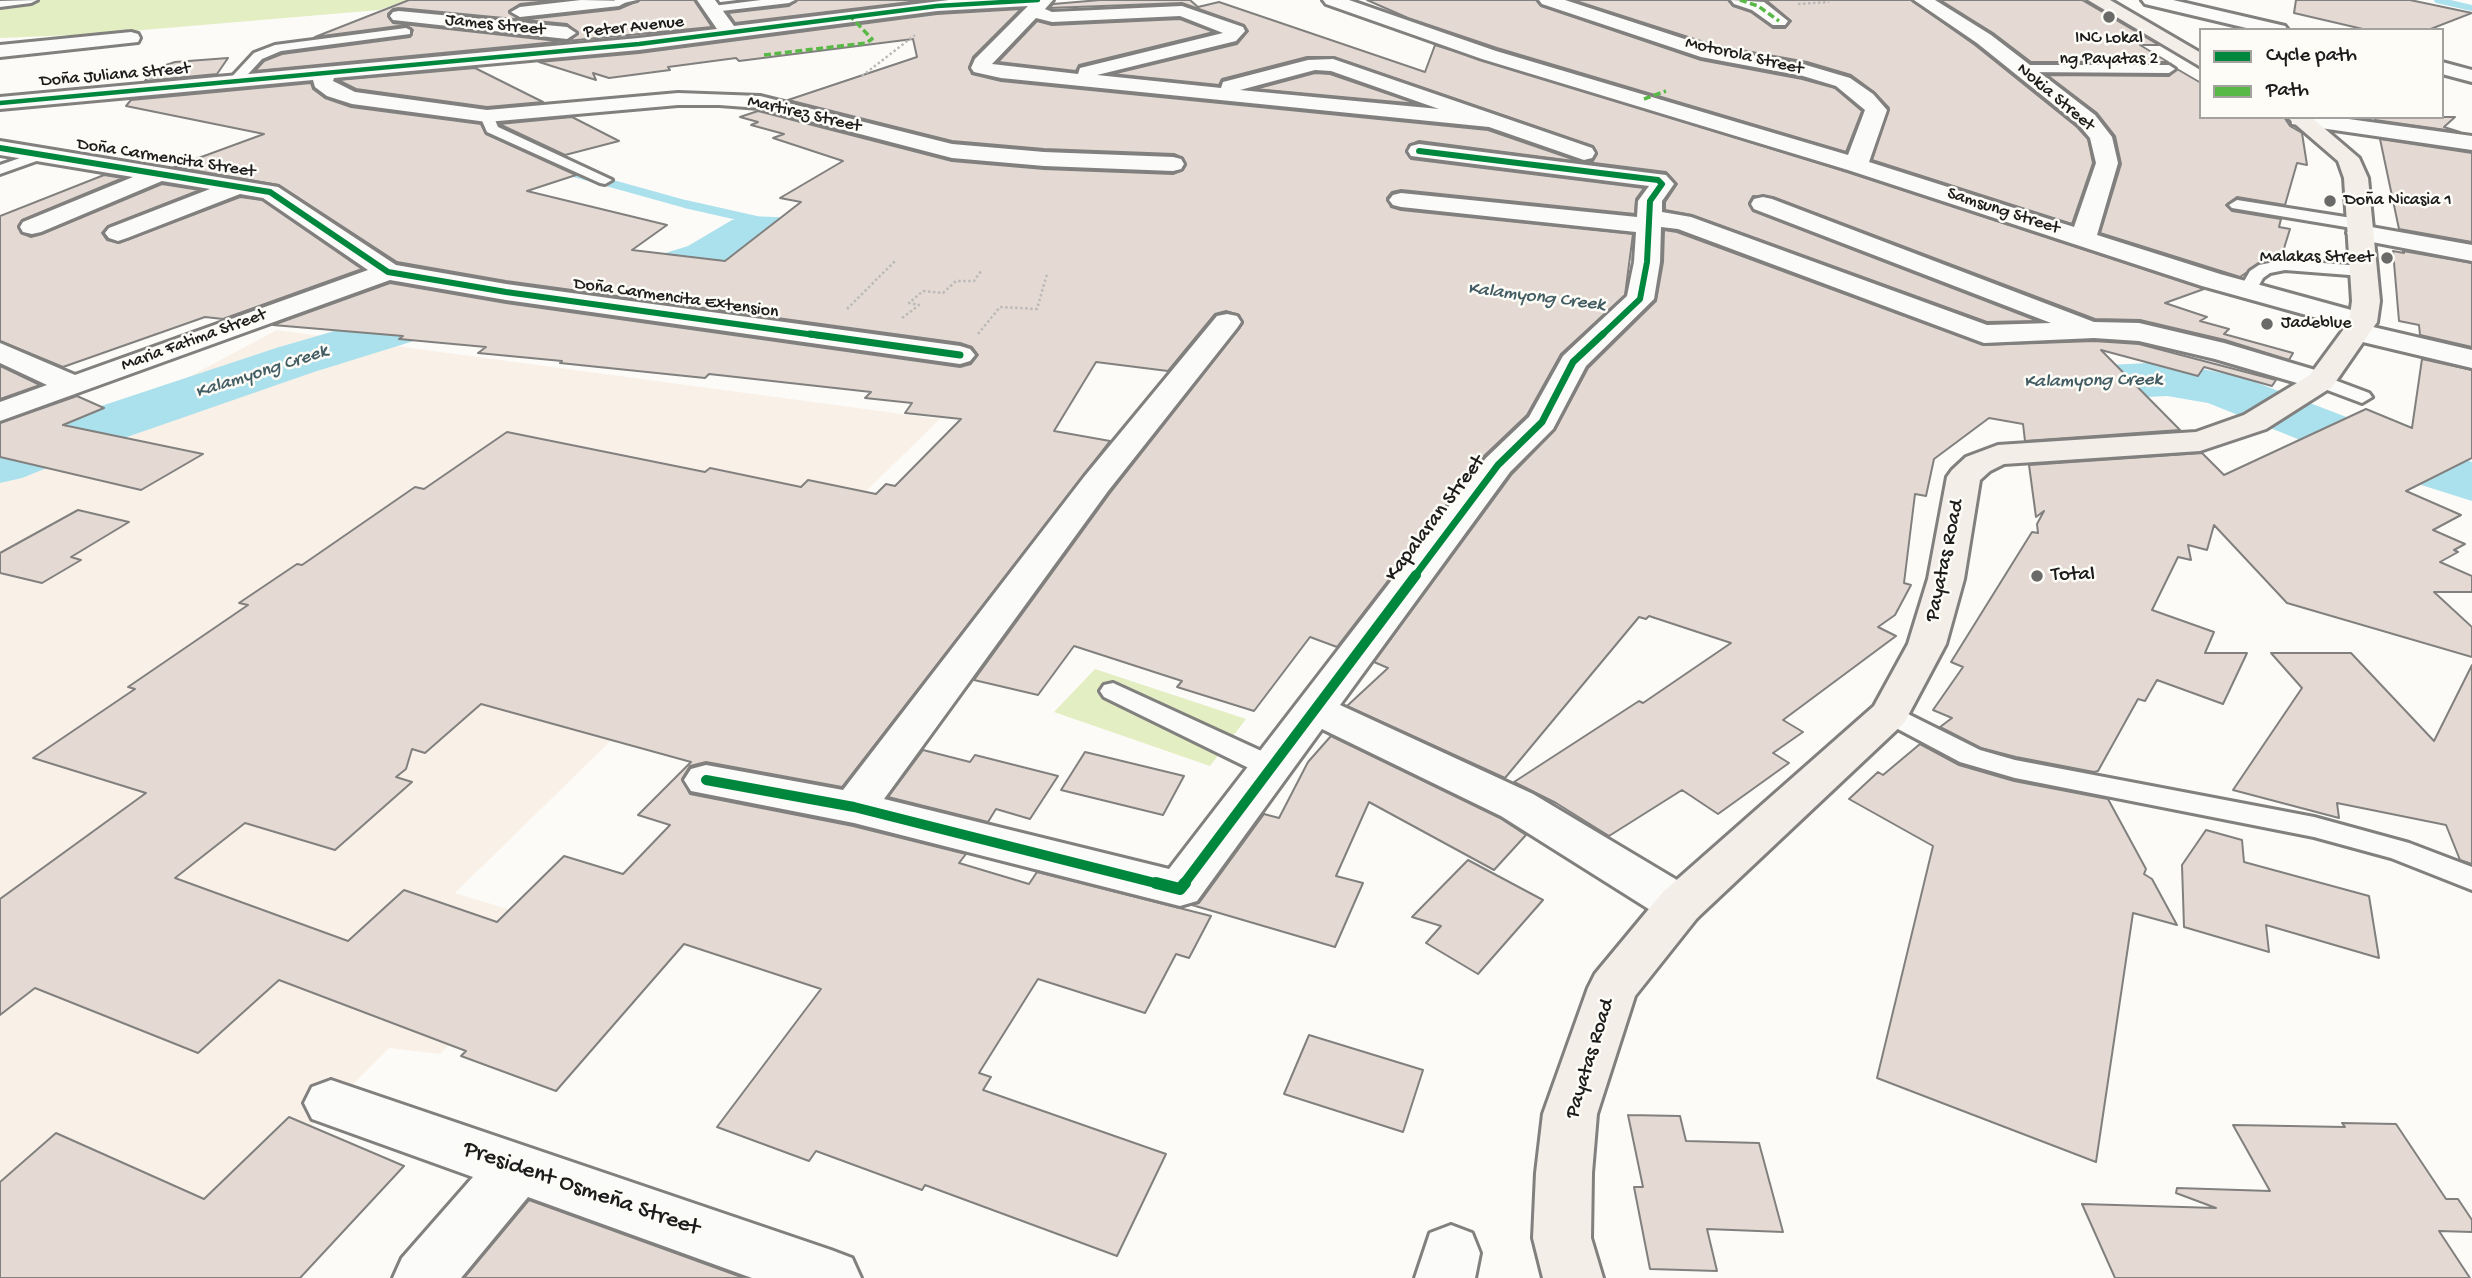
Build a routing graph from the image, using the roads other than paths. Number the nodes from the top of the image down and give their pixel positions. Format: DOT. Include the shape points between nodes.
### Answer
graph roads {
  1 [pos="31,0"];
  2 [pos="623,0"];
  3 [pos="783,0"];
  4 [pos="789,0"];
  5 [pos="1332,0"];
  6 [pos="1548,0"];
  7 [pos="1740,0"];
  8 [pos="1923,0"];
  9 [pos="2097,0"];
  10 [pos="2151,0"];
  11 [pos="1039,3"];
  12 [pos="0,4"];
  13 [pos="710,4"];
  14 [pos="878,7"];
  15 [pos="1161,11"];
  16 [pos="437,12"];
  17 [pos="1779,21"];
  18 [pos="377,24"];
  19 [pos="402,24"];
  20 [pos="767,28"];
  21 [pos="2270,28"];
  22 [pos="634,32"];
  23 [pos="729,33"];
  24 [pos="131,38"];
  25 [pos="49,47"];
  26 [pos="997,48"];
  27 [pos="0,51"];
  28 [pos="789,55"];
  29 [pos="2199,60"];
  30 [pos="0,66"];
  31 [pos="2444,68"];
  32 [pos="2021,69"];
  33 [pos="2169,69"];
  34 [pos="326,73"];
  35 [pos="2472,75"];
  36 [pos="1061,78"];
  37 [pos="233,82"];
  38 [pos="1204,93"];
  39 [pos="0,103"];
  40 [pos="487,117"];
  41 [pos="2299,119"];
  42 [pos="2305,119"];
  43 [pos="1494,121"];
  44 [pos="2472,143"];
  45 [pos="0,148"];
  46 [pos="1419,151"];
  47 [pos="1584,153"];
  48 [pos="40,155"];
  49 [pos="1173,164"];
  50 [pos="1856,165"];
  51 [pos="0,170"];
  52 [pos="159,174"];
  53 [pos="605,180"];
  54 [pos="241,186"];
  55 [pos="1571,192"];
  56 [pos="1401,200"];
  57 [pos="1763,204"];
  58 [pos="2237,205"];
  59 [pos="1649,215"];
  60 [pos="32,227"];
  61 [pos="1440,227"];
  62 [pos="2359,229"];
  63 [pos="118,233"];
  64 [pos="1537,238"];
  65 [pos="2083,238"];
  66 [pos="1620,248"];
  67 [pos="2472,253"];
  68 [pos="2362,271"];
  69 [pos="388,272"];
  70 [pos="2248,290"];
  71 [pos="1227,322"];
  72 [pos="2359,327"];
  73 [pos="2094,330"];
  74 [pos="0,352"];
  75 [pos="960,355"];
  76 [pos="2472,359"];
  77 [pos="72,385"];
  78 [pos="2310,389"];
  79 [pos="2362,397"];
  80 [pos="0,412"];
  81 [pos="1113,691"];
  82 [pos="1315,709"];
  83 [pos="1889,714"];
  84 [pos="1272,767"];
  85 [pos="706,780"];
  86 [pos="854,807"];
  87 [pos="2472,879"];
  88 [pos="1680,905"];
  89 [pos="331,1103"];
  90 [pos="518,1167"];
  91 [pos="424,1278"];
  92 [pos="831,1278"];
  93 [pos="1573,1278"];
  1 -- 12 [label="lane"];
  2 -- 16 [label="street"];
  2 -- 22 [label="street"];
  3 -- 4 [label="lane"];
  3 -- 13 [label="lane"];
  5 -- 50 [label="street, Samsung Street" via="1477,51"];
  6 -- 50 [label="street, Motorola Street" via="1708,53 1843,82 1876,110"];
  7 -- 17 [label="street"];
  8 -- 32 [label="street, Nokia Street" via="1984,38"];
  9 -- 29 [label="main road"];
  10 -- 21 [label="street"];
  11 -- 14 [label="street, Peter Avenue"];
  11 -- 15 [label="street, Peter Avenue" via="1037,13 1052,17"];
  11 -- 26 [label="street"];
  13 -- 23 [label="street"];
  14 -- 20 [label="street, Peter Avenue"];
  15 -- 26 [label="street"];
  15 -- 36 [label="street" via="1188,12 1236,32"];
  16 -- 19 [label="street, James Street"];
  16 -- 22 [label="street, James Street" via="576,34"];
  18 -- 19 [label="lane"];
  19 -- 37 [label="lane" via="279,48 258,56"];
  20 -- 23 [label="street, Peter Avenue"];
  20 -- 28 [label="street"];
  22 -- 23 [label="street, Peter Avenue"];
  22 -- 34 [label="street, Peter Avenue"];
  24 -- 25 [label="street"];
  25 -- 27 [label="street"];
  25 -- 30 [label="street"];
  26 -- 36 [label="street" via="981,68"];
  31 -- 35 [label="street"];
  32 -- 33 [label="lane"];
  32 -- 65 [label="street, Nokia Street" via="2087,120 2101,137 2107,163"];
  34 -- 37 [label="street, Peter Avenue"];
  34 -- 40 [label="street, Martirez Street" via="322,83 352,99"];
  36 -- 38 [label="street"];
  37 -- 39 [label="street, Doña Juliana Street"];
  38 -- 43 [label="street"];
  38 -- 43 [label="street" via="1327,64"];
  40 -- 49 [label="street, Martirez Street" via="719,99 760,102 953,151"];
  40 -- 53 [label="lane" via="492,129"];
  41 -- 62 [label="main road" via="2348,158 2356,178"];
  42 -- 44 [label="street"];
  43 -- 47 [label="street"];
  45 -- 48 [label="street, Doña Carmencita Street"];
  46 -- 59 [label="street"];
  48 -- 51 [label="lane"];
  48 -- 52 [label="street, Doña Carmencita Street"];
  50 -- 65 [label="street, Samsung Street"];
  52 -- 54 [label="street, Doña Carmencita Street"];
  52 -- 60 [label="street"];
  54 -- 63 [label="street"];
  54 -- 69 [label="street, Doña Carmencita Street" via="270,192"];
  55 -- 59 [label="street"];
  56 -- 59 [label="street"];
  57 -- 73 [label="street"];
  58 -- 62 [label="lane"];
  59 -- 66 [label="street"];
  59 -- 73 [label="street" via="1682,222 1984,334"];
  59 -- 82 [label="street, Kapalaran Street" via="1645,282 1633,306 1573,362 1542,422 1498,465"];
  61 -- 64 [label="street"];
  62 -- 67 [label="street"];
  62 -- 68 [label="main road"];
  65 -- 70 [label="street, Samsung Street"];
  68 -- 70 [label="lane" via="2286,265 2265,269"];
  68 -- 72 [label="main road" via="2366,300"];
  69 -- 75 [label="street, Doña Carmencita Extension"];
  69 -- 77 [label="street, Maria Fatima Street"];
  70 -- 72 [label="street, Samsung Street"];
  71 -- 86 [label="street" via="1096,484"];
  72 -- 76 [label="street, Samsung Street"];
  72 -- 78 [label="main road, Payatas Road"];
  73 -- 78 [label="street" via="2139,332 2224,352"];
  74 -- 77 [label="street"];
  77 -- 80 [label="street, Maria Fatima Street"];
  78 -- 79 [label="lane"];
  78 -- 83 [label="main road, Payatas Road" via="2255,422 2200,442 2025,452 1998,455 1978,464 1964,477 1946,579 1927,644"];
  81 -- 84 [label="lane"];
  82 -- 84 [label="street, Kapalaran Street"];
  82 -- 88 [label="street" via="1517,805"];
  83 -- 87 [label="lane" via="1970,756 2015,769 2314,827 2399,850"];
  83 -- 88 [label="main road, Payatas Road"];
  84 -- 86 [label="street, Kapalaran Street" via="1180,889"];
  85 -- 86 [label="street"];
  88 -- 93 [label="main road, Payatas Road" via="1613,988 1570,1114 1562,1238"];
  89 -- 90 [label="street, President Osmeña Street"];
  90 -- 91 [label="street"];
  90 -- 92 [label="street, President Osmeña Street"];
}
